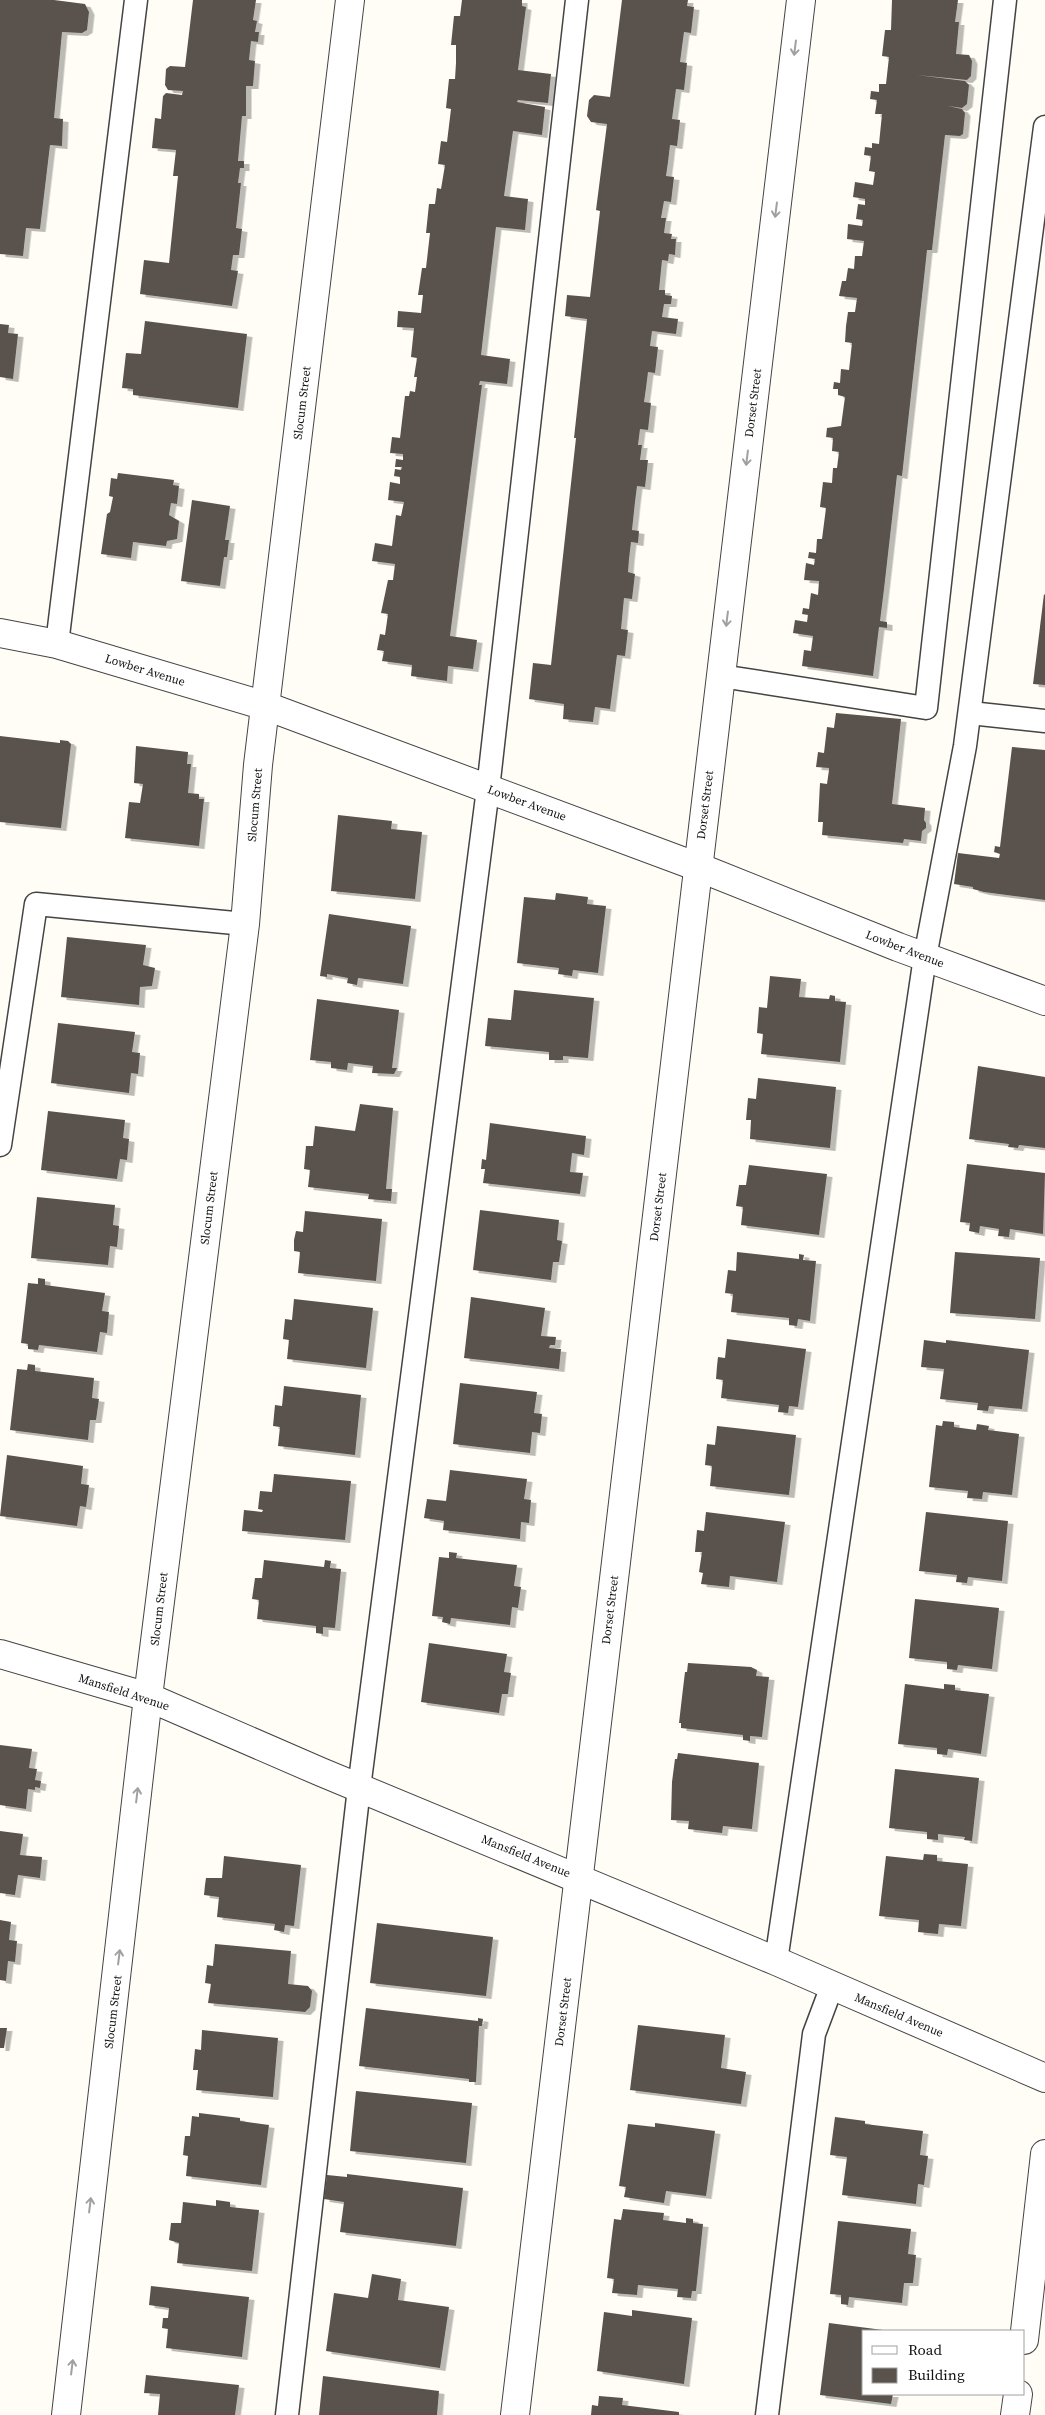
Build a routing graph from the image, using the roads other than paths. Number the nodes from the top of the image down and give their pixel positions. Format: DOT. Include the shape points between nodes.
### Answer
graph roads {
  1 [pos="136,0"];
  2 [pos="350,0"];
  3 [pos="577,0"];
  4 [pos="801,0"];
  5 [pos="1005,0"];
  6 [pos="1045,127"];
  7 [pos="0,633"];
  8 [pos="57,644"];
  9 [pos="721,676"];
  10 [pos="266,706"];
  11 [pos="970,713"];
  12 [pos="1045,721"];
  13 [pos="488,789"];
  14 [pos="698,867"];
  15 [pos="245,924"];
  16 [pos="925,957"];
  17 [pos="1045,1000"];
  18 [pos="0,1145"];
  19 [pos="0,1654"];
  20 [pos="148,1697"];
  21 [pos="359,1788"];
  22 [pos="579,1878"];
  23 [pos="776,1961"];
  24 [pos="832,1986"];
  25 [pos="1045,2078"];
  26 [pos="1045,2154"];
  27 [pos="1025,2331"];
  28 [pos="1018,2395"];
  29 [pos="66,2415"];
  30 [pos="286,2415"];
  31 [pos="515,2415"];
  32 [pos="766,2415"];
  33 [pos="1015,2415"];
  1 -- 8 [label="lane"];
  2 -- 10 [label="street, Slocum Street"];
  3 -- 13 [label="lane"];
  4 -- 9 [label="street, Dorset Street, one-way"];
  5 -- 9 [label="lane" via="926,708"];
  6 -- 11 [label="lane"];
  7 -- 8 [label="street, Lowber Avenue"];
  8 -- 10 [label="street, Lowber Avenue"];
  9 -- 14 [label="street, Dorset Street"];
  10 -- 13 [label="street, Lowber Avenue"];
  10 -- 15 [label="street, Slocum Street"];
  11 -- 12 [label="lane"];
  11 -- 16 [label="lane"];
  13 -- 14 [label="street, Lowber Avenue"];
  13 -- 21 [label="lane"];
  14 -- 16 [label="street, Lowber Avenue"];
  14 -- 22 [label="street, Dorset Street"];
  15 -- 18 [label="lane" via="36,904"];
  15 -- 20 [label="street, Slocum Street"];
  16 -- 17 [label="street, Lowber Avenue"];
  16 -- 23 [label="lane"];
  19 -- 20 [label="street, Mansfield Avenue"];
  20 -- 21 [label="street, Mansfield Avenue"];
  29 -- 20 [label="street, Slocum Street, one-way"];
  21 -- 22 [label="street, Mansfield Avenue"];
  21 -- 30 [label="lane"];
  22 -- 23 [label="street, Mansfield Avenue"];
  22 -- 31 [label="street, Dorset Street"];
  23 -- 24 [label="street, Mansfield Avenue"];
  24 -- 25 [label="street, Mansfield Avenue"];
  24 -- 32 [label="lane" via="814,2034"];
  26 -- 27 [label="street"];
  28 -- 33 [label="street"];
}
